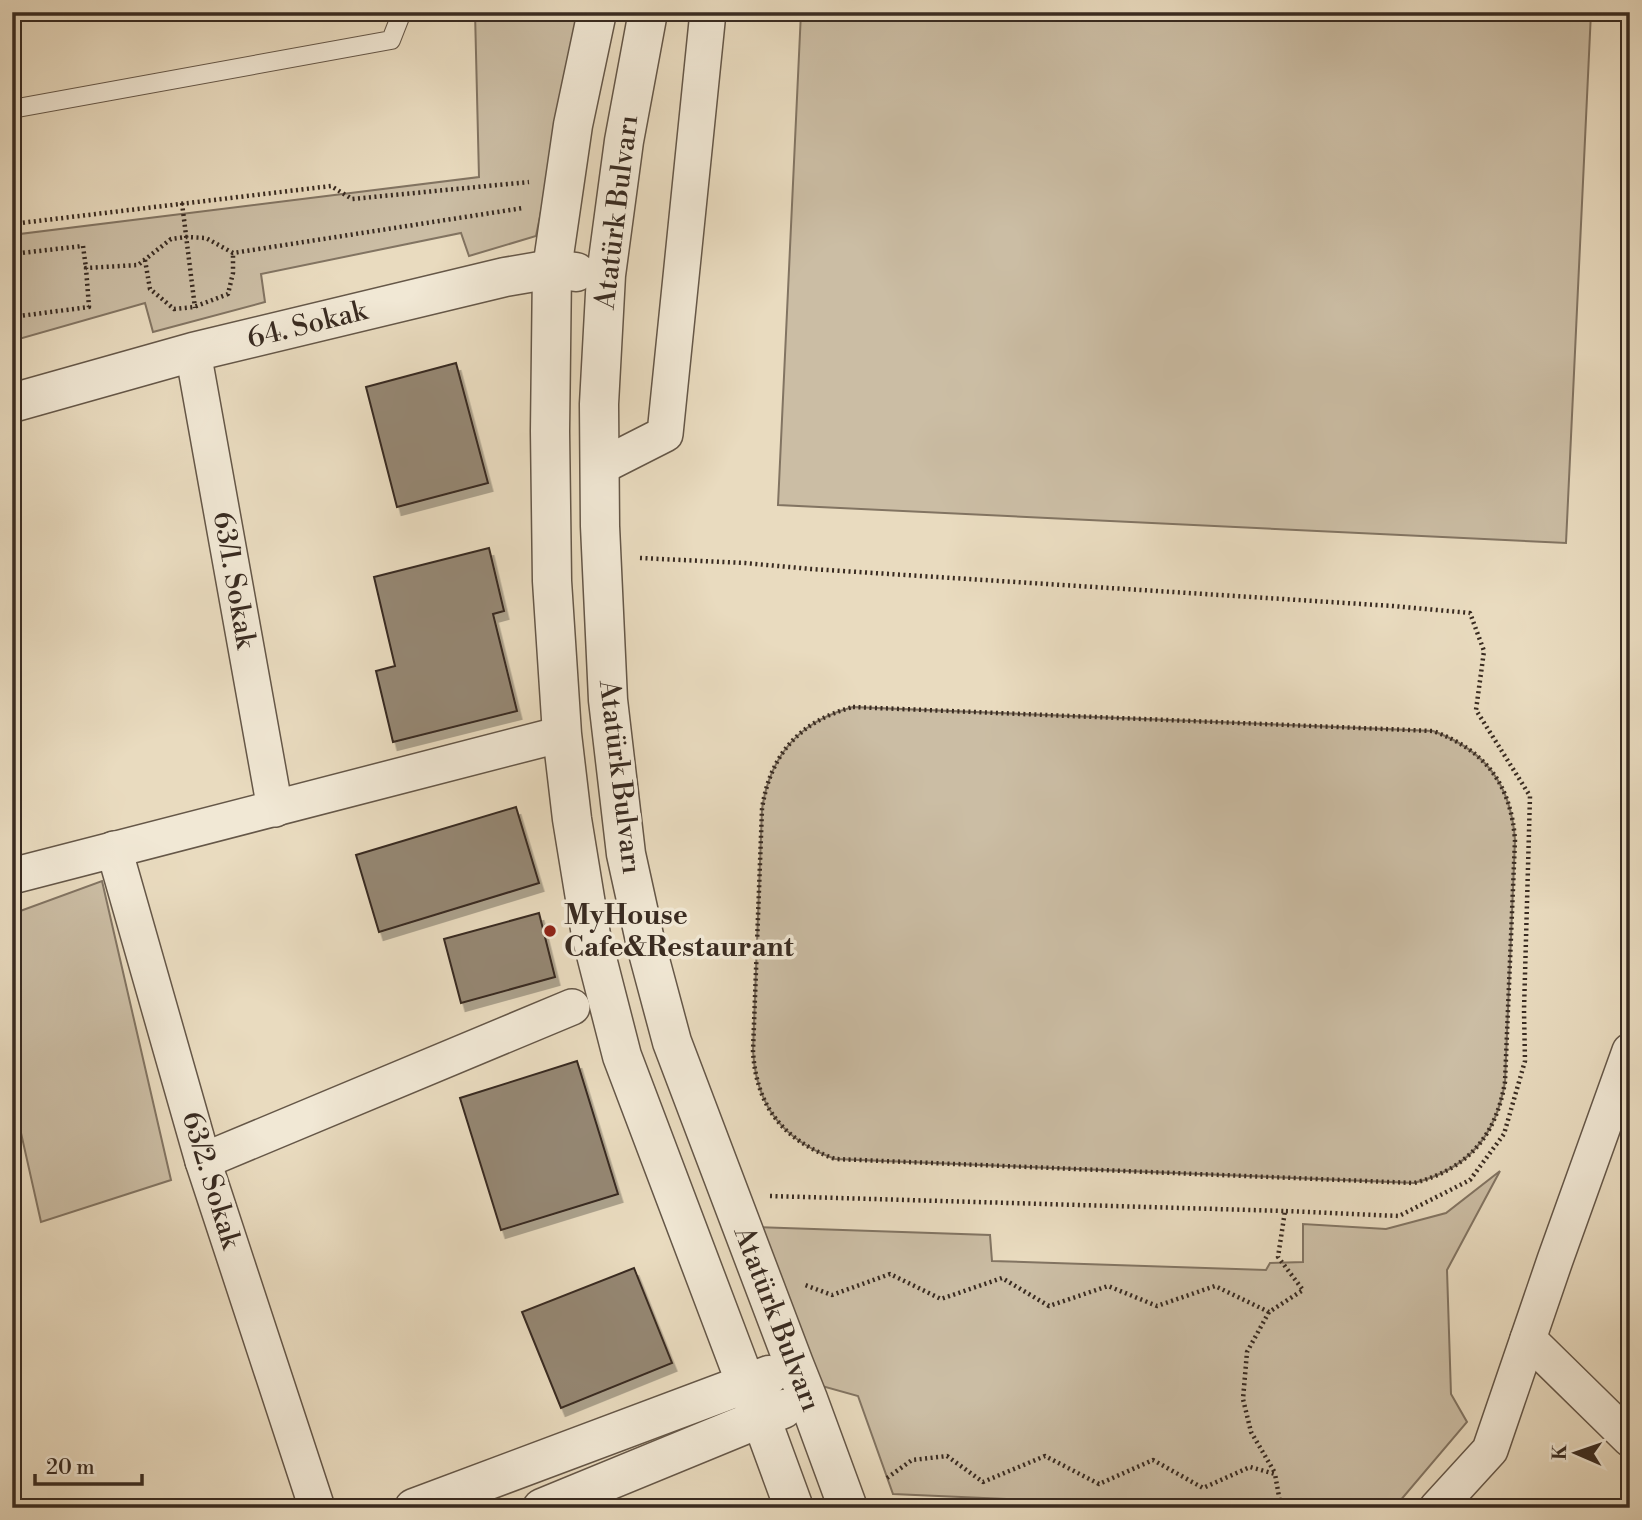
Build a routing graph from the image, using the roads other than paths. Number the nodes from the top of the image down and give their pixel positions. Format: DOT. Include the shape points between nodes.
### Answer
graph roads {
  1 [pos="402,12"];
  2 [pos="597,12"];
  3 [pos="648,12"];
  4 [pos="708,12"];
  5 [pos="12,109"];
  6 [pos="552,269"];
  7 [pos="606,275"];
  8 [pos="197,351"];
  9 [pos="12,403"];
  10 [pos="600,467"];
  11 [pos="562,734"];
  12 [pos="275,808"];
  13 [pos="114,849"];
  14 [pos="12,876"];
  15 [pos="572,1007"];
  16 [pos="1630,1051"];
  17 [pos="203,1161"];
  18 [pos="1528,1339"];
  19 [pos="794,1364"];
  20 [pos="808,1399"];
  21 [pos="754,1401"];
  22 [pos="1630,1439"];
  23 [pos="317,1508"];
  24 [pos="414,1508"];
  25 [pos="542,1508"];
  26 [pos="794,1508"];
  27 [pos="848,1508"];
  28 [pos="1437,1508"];
  1 -- 5 [label="lane" via="391,40"];
  2 -- 6 [label="street, Atatürk Bulvarı" via="573,125"];
  3 -- 7 [label="street, Atatürk Bulvarı"];
  4 -- 10 [label="street" via="665,433"];
  6 -- 7 [label="street, 64. Sokak"];
  6 -- 8 [label="street, 64. Sokak"];
  6 -- 11 [label="street, Atatürk Bulvarı" via="552,581"];
  7 -- 10 [label="street, Atatürk Bulvarı"];
  8 -- 9 [label="street, 64. Sokak"];
  8 -- 12 [label="street, 63/1. Sokak"];
  10 -- 19 [label="street, Atatürk Bulvarı" via="608,700 626,854 671,1042"];
  11 -- 12 [label="street"];
  11 -- 21 [label="street, Atatürk Bulvarı" via="591,935 622,1056"];
  12 -- 13 [label="street"];
  13 -- 14 [label="street"];
  13 -- 17 [label="street, 63/2. Sokak"];
  15 -- 17 [label="street"];
  16 -- 18 [label="street"];
  17 -- 23 [label="street, 63/2. Sokak"];
  18 -- 22 [label="street"];
  18 -- 28 [label="street" via="1490,1450"];
  19 -- 20 [label="street, Atatürk Bulvarı"];
  19 -- 21 [label="street"];
  20 -- 21 [label="street"];
  20 -- 27 [label="street, Atatürk Bulvarı"];
  21 -- 24 [label="street"];
  21 -- 25 [label="street"];
  21 -- 26 [label="street, Atatürk Bulvarı"];
}
